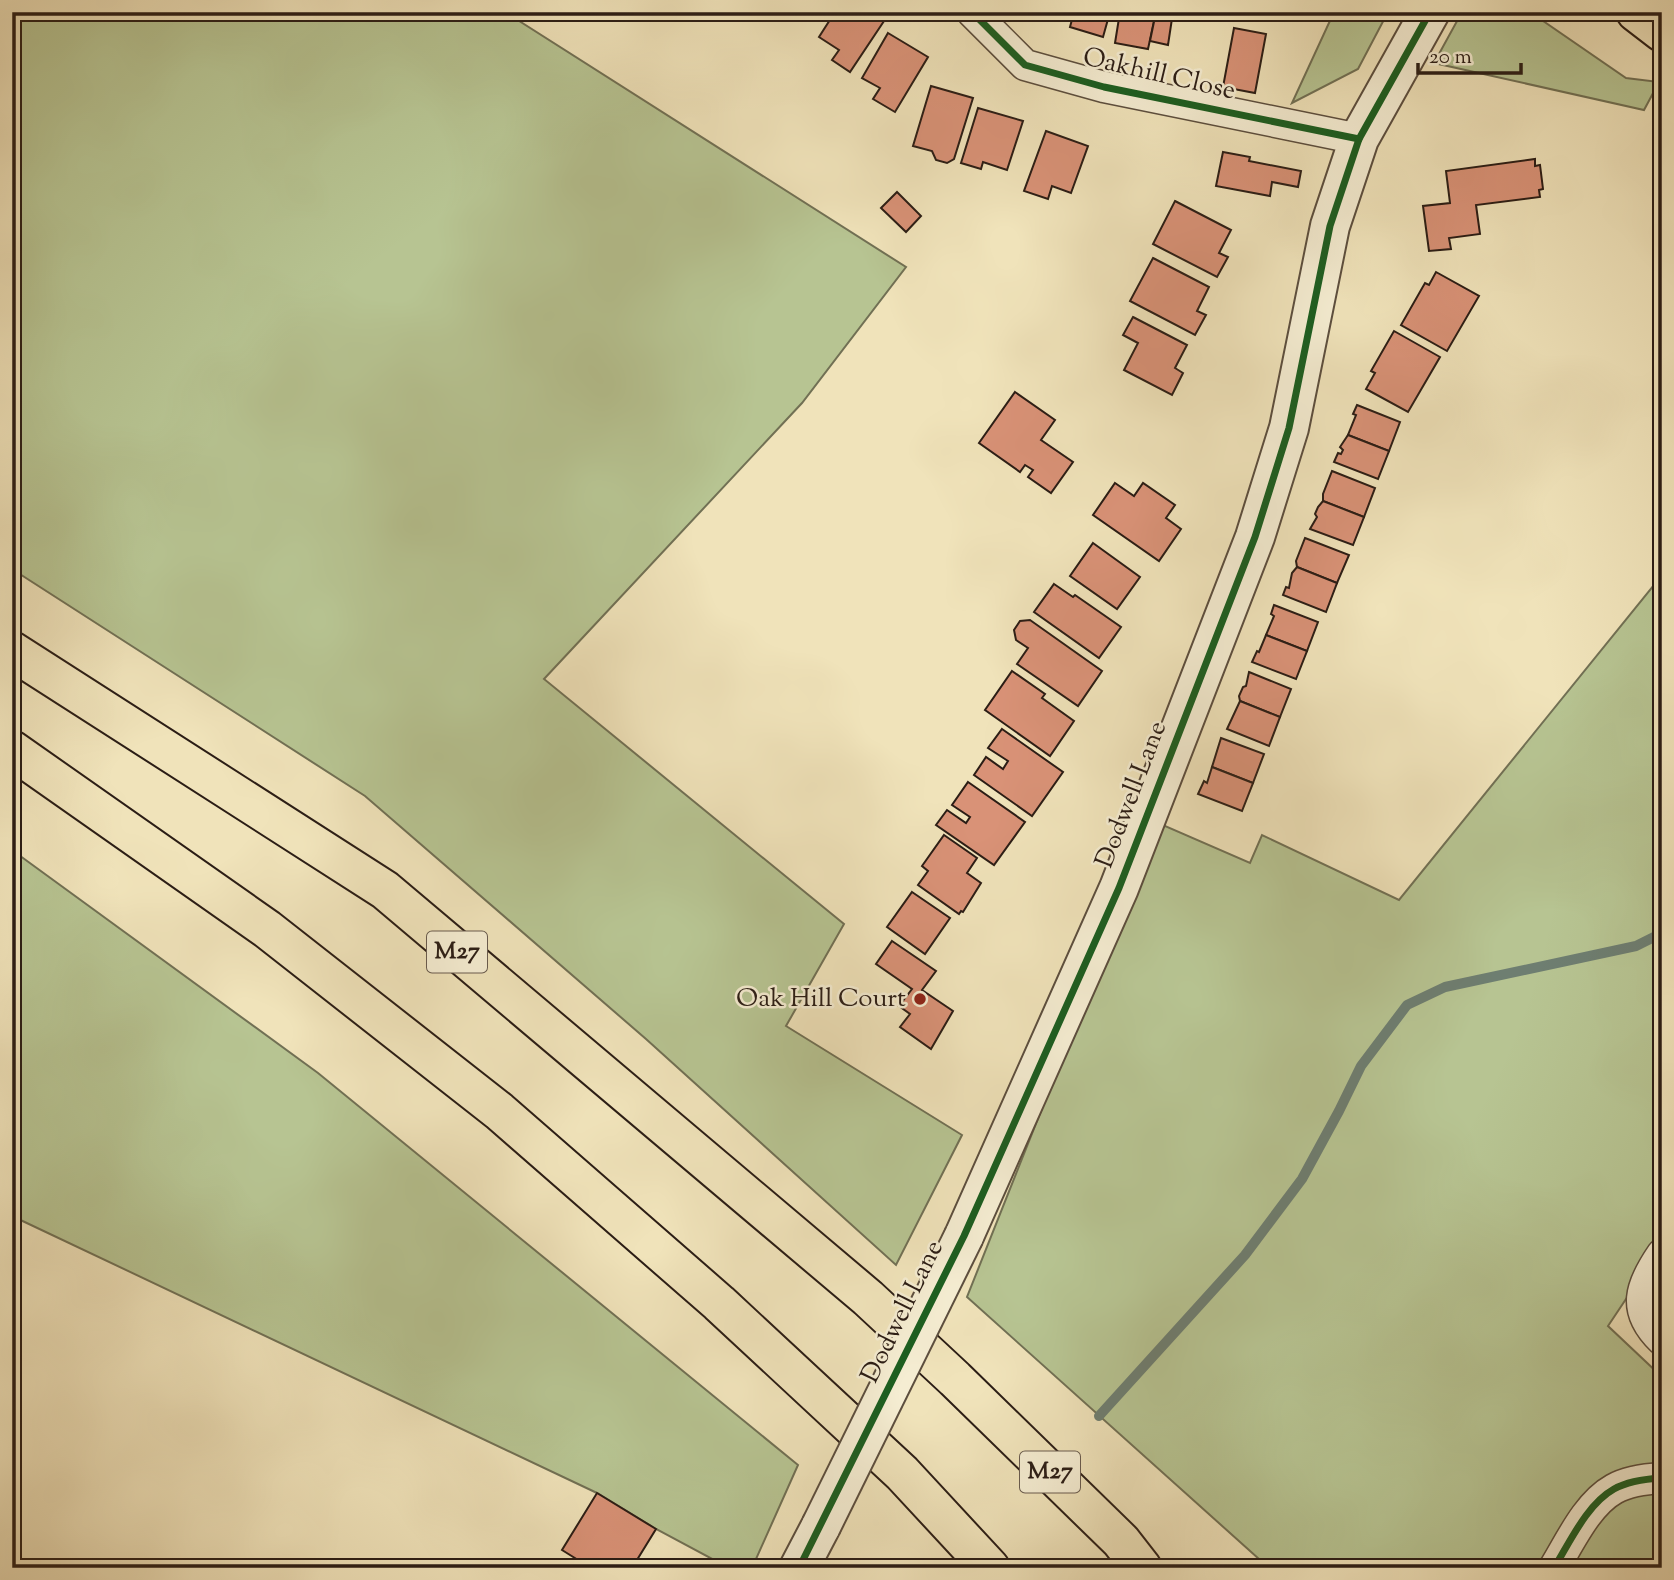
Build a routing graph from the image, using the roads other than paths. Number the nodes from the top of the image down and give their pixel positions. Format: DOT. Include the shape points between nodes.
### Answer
graph roads {
  1 [pos="972,12"];
  2 [pos="1430,12"];
  3 [pos="1636,12"];
  4 [pos="1662,32"];
  5 [pos="1359,139"];
  6 [pos="12,651"];
  7 [pos="12,750"];
  8 [pos="1662,1254"];
  9 [pos="1662,1340"];
  10 [pos="1662,1478"];
  11 [pos="799,1568"];
  12 [pos="990,1568"];
  13 [pos="1142,1568"];
  14 [pos="1554,1568"];
  1 -- 5 [label="street, Oakhill Close" via="1025,65 1104,87"];
  2 -- 5 [label="street, Dodwell Lane"];
  3 -- 4 [label="main road"];
  5 -- 11 [label="street, Dodwell Lane, bridge" via="1330,226 1289,428 1255,537 1119,888 964,1236"];
  6 -- 13 [label="main road, M27" via="385,890 868,1298 1111,1531"];
  7 -- 12 [label="main road" via="267,929 499,1111 738,1320 902,1473"];
  8 -- 9 [label="street" via="1648,1275 1642,1304 1648,1325"];
  10 -- 14 [label="street" via="1612,1489 1591,1509"];
}
